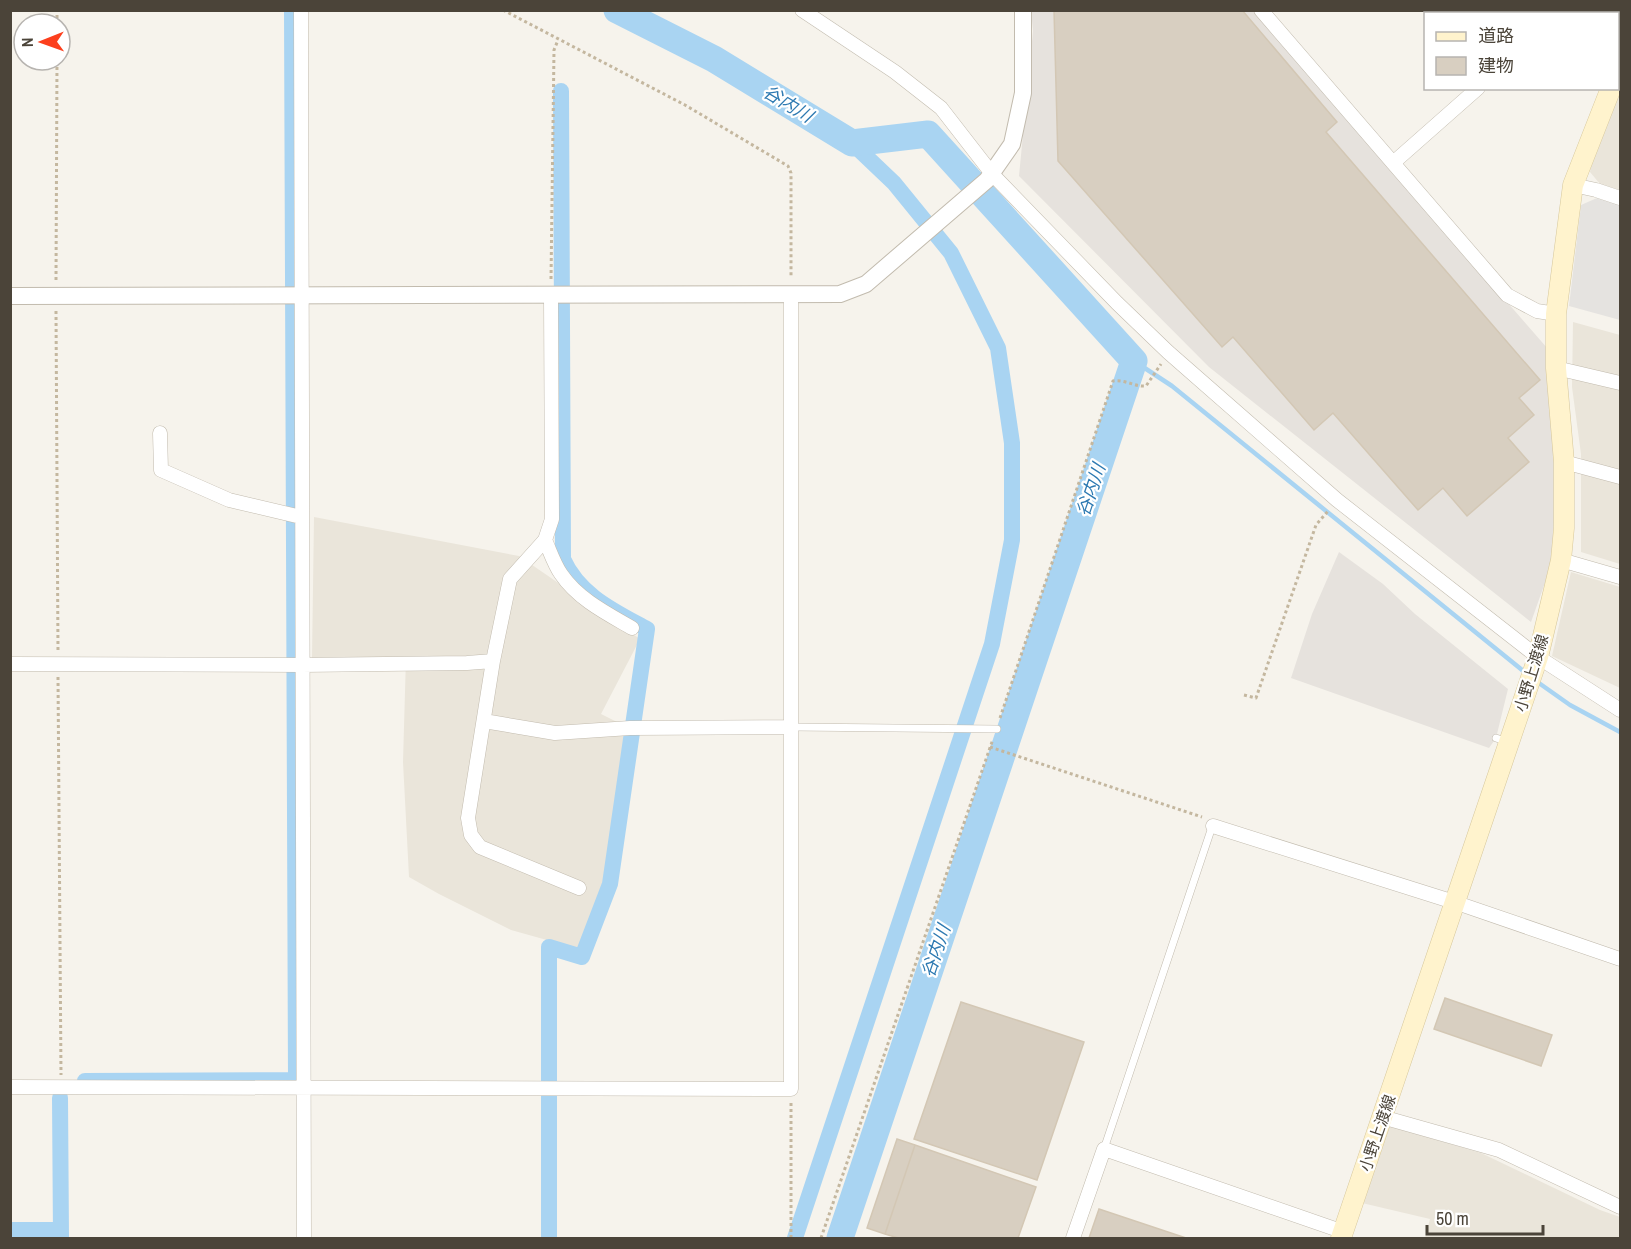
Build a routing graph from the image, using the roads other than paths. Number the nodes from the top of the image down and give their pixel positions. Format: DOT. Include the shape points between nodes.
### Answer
graph roads {
  1 [pos="300,10"];
  2 [pos="802,10"];
  3 [pos="1023,10"];
  4 [pos="1261,10"];
  5 [pos="1476,90"];
  6 [pos="1610,90"];
  7 [pos="1393,163"];
  8 [pos="990,177"];
  9 [pos="1573,185"];
  10 [pos="1620,198"];
  11 [pos="301,295"];
  12 [pos="792,295"];
  13 [pos="10,296"];
  14 [pos="551,296"];
  15 [pos="1556,314"];
  16 [pos="1556,368"];
  17 [pos="1620,383"];
  18 [pos="160,433"];
  19 [pos="1564,462"];
  20 [pos="1620,477"];
  21 [pos="301,517"];
  22 [pos="545,540"];
  23 [pos="1561,560"];
  24 [pos="1620,577"];
  25 [pos="632,628"];
  26 [pos="1538,657"];
  27 [pos="493,661"];
  28 [pos="10,664"];
  29 [pos="302,665"];
  30 [pos="1620,710"];
  31 [pos="484,722"];
  32 [pos="792,727"];
  33 [pos="997,729"];
  34 [pos="1213,824"];
  35 [pos="579,888"];
  36 [pos="1454,902"];
  37 [pos="1620,959"];
  38 [pos="304,1086"];
  39 [pos="10,1087"];
  40 [pos="1382,1117"];
  41 [pos="1104,1149"];
  42 [pos="1620,1207"];
  43 [pos="1342,1235"];
  44 [pos="304,1239"];
  45 [pos="1073,1239"];
  1 -- 11 [label="street"];
  2 -- 8 [label="street" via="941,108"];
  3 -- 8 [label="street" via="1023,93 1012,144"];
  4 -- 7 [label="street"];
  5 -- 7 [label="street"];
  6 -- 9 [label="main road, 小野上渡線"];
  7 -- 15 [label="street" via="1507,295 1537,311"];
  8 -- 12 [label="street" via="866,284 840,294"];
  8 -- 26 [label="street" via="1168,352 1337,500"];
  9 -- 10 [label="street"];
  9 -- 15 [label="main road, 小野上渡線"];
  11 -- 13 [label="street"];
  11 -- 14 [label="street"];
  11 -- 21 [label="street"];
  12 -- 14 [label="street"];
  12 -- 32 [label="street"];
  14 -- 22 [label="street" via="552,519"];
  15 -- 16 [label="main road, 小野上渡線"];
  16 -- 17 [label="street"];
  16 -- 19 [label="main road, 小野上渡線"];
  18 -- 21 [label="street" via="161,470 229,500"];
  19 -- 20 [label="street"];
  19 -- 23 [label="main road, 小野上渡線"];
  21 -- 29 [label="street"];
  22 -- 25 [label="street" via="560,573 573,589"];
  22 -- 27 [label="street" via="510,579"];
  23 -- 24 [label="street"];
  23 -- 26 [label="main road, 小野上渡線"];
  26 -- 30 [label="street"];
  26 -- 36 [label="main road, 小野上渡線" via="1502,740"];
  27 -- 29 [label="street"];
  27 -- 31 [label="street"];
  28 -- 29 [label="street"];
  29 -- 38 [label="street"];
  31 -- 32 [label="street" via="555,733 630,728"];
  31 -- 35 [label="street" via="468,818 471,835 480,848"];
  32 -- 33 [label="lane"];
  32 -- 38 [label="street" via="791,1089"];
  34 -- 36 [label="street"];
  34 -- 41 [label="lane"];
  36 -- 37 [label="street"];
  36 -- 40 [label="main road, 小野上渡線"];
  38 -- 39 [label="street"];
  38 -- 44 [label="street"];
  40 -- 42 [label="street" via="1499,1150"];
  40 -- 43 [label="main road, 小野上渡線"];
  41 -- 43 [label="street"];
  41 -- 45 [label="street"];
}
